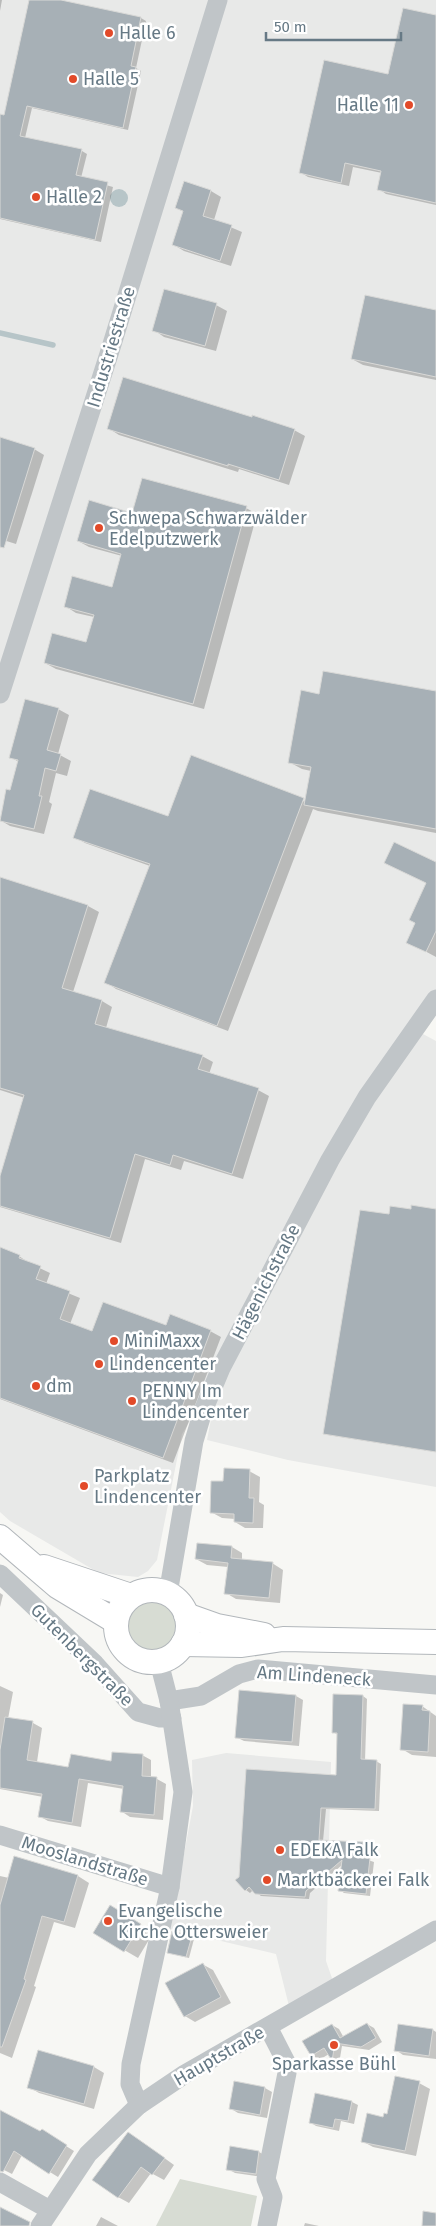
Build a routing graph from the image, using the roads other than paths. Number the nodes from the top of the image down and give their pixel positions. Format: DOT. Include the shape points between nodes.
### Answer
graph roads {
  1 [pos="218,0"];
  2 [pos="5,663"];
  3 [pos="0,694"];
  4 [pos="436,999"];
  5 [pos="0,1537"];
  6 [pos="31,1563"];
  7 [pos="0,1574"];
  8 [pos="168,1594"];
  9 [pos="131,1596"];
  10 [pos="186,1615"];
  11 [pos="116,1620"];
  12 [pos="283,1639"];
  13 [pos="436,1642"];
  14 [pos="183,1644"];
  15 [pos="159,1662"];
  16 [pos="436,1685"];
  17 [pos="171,1710"];
  18 [pos="0,1835"];
  19 [pos="170,1887"];
  20 [pos="436,1930"];
  21 [pos="268,2027"];
  22 [pos="139,2105"];
  23 [pos="0,2182"];
  24 [pos="50,2210"];
  25 [pos="40,2226"];
  26 [pos="267,2226"];
  1 -- 2 [label="street, Industriestraße" via="109,354"];
  2 -- 3 [label="street, Industriestraße"];
  4 -- 8 [label="street, Hägenichstraße" via="367,1097 330,1160 221,1368 194,1441"];
  5 -- 6 [label="main road"];
  6 -- 9 [label="main road"];
  6 -- 11 [label="main road" via="57,1586"];
  7 -- 17 [label="street, Gutenbergstraße" via="95,1664 138,1712 160,1718"];
  8 -- 9 [label="main road" via="149,1590"];
  8 -- 10 [label="main road" via="176,1599"];
  9 -- 11 [label="main road" via="121,1607"];
  10 -- 12 [label="main road" via="217,1626"];
  10 -- 14 [label="main road" via="188,1625"];
  11 -- 15 [label="main road" via="116,1635 132,1657 145,1662"];
  12 -- 13 [label="main road"];
  12 -- 14 [label="main road" via="242,1645"];
  14 -- 15 [label="main road" via="173,1656"];
  15 -- 17 [label="street"];
  16 -- 17 [label="street, Am Lindeneck" via="258,1669 239,1674"];
  17 -- 19 [label="street" via="183,1792"];
  18 -- 19 [label="street, Mooslandstraße"];
  19 -- 22 [label="street" via="131,2064 130,2084"];
  20 -- 21 [label="street, Hauptstraße"];
  21 -- 22 [label="street, Hauptstraße" via="185,2074"];
  21 -- 26 [label="street" via="286,2062 287,2073 266,2179 273,2197"];
  22 -- 24 [label="street, Hauptstraße" via="88,2154"];
  23 -- 24 [label="street"];
  24 -- 25 [label="street, Hauptstraße"];
}
